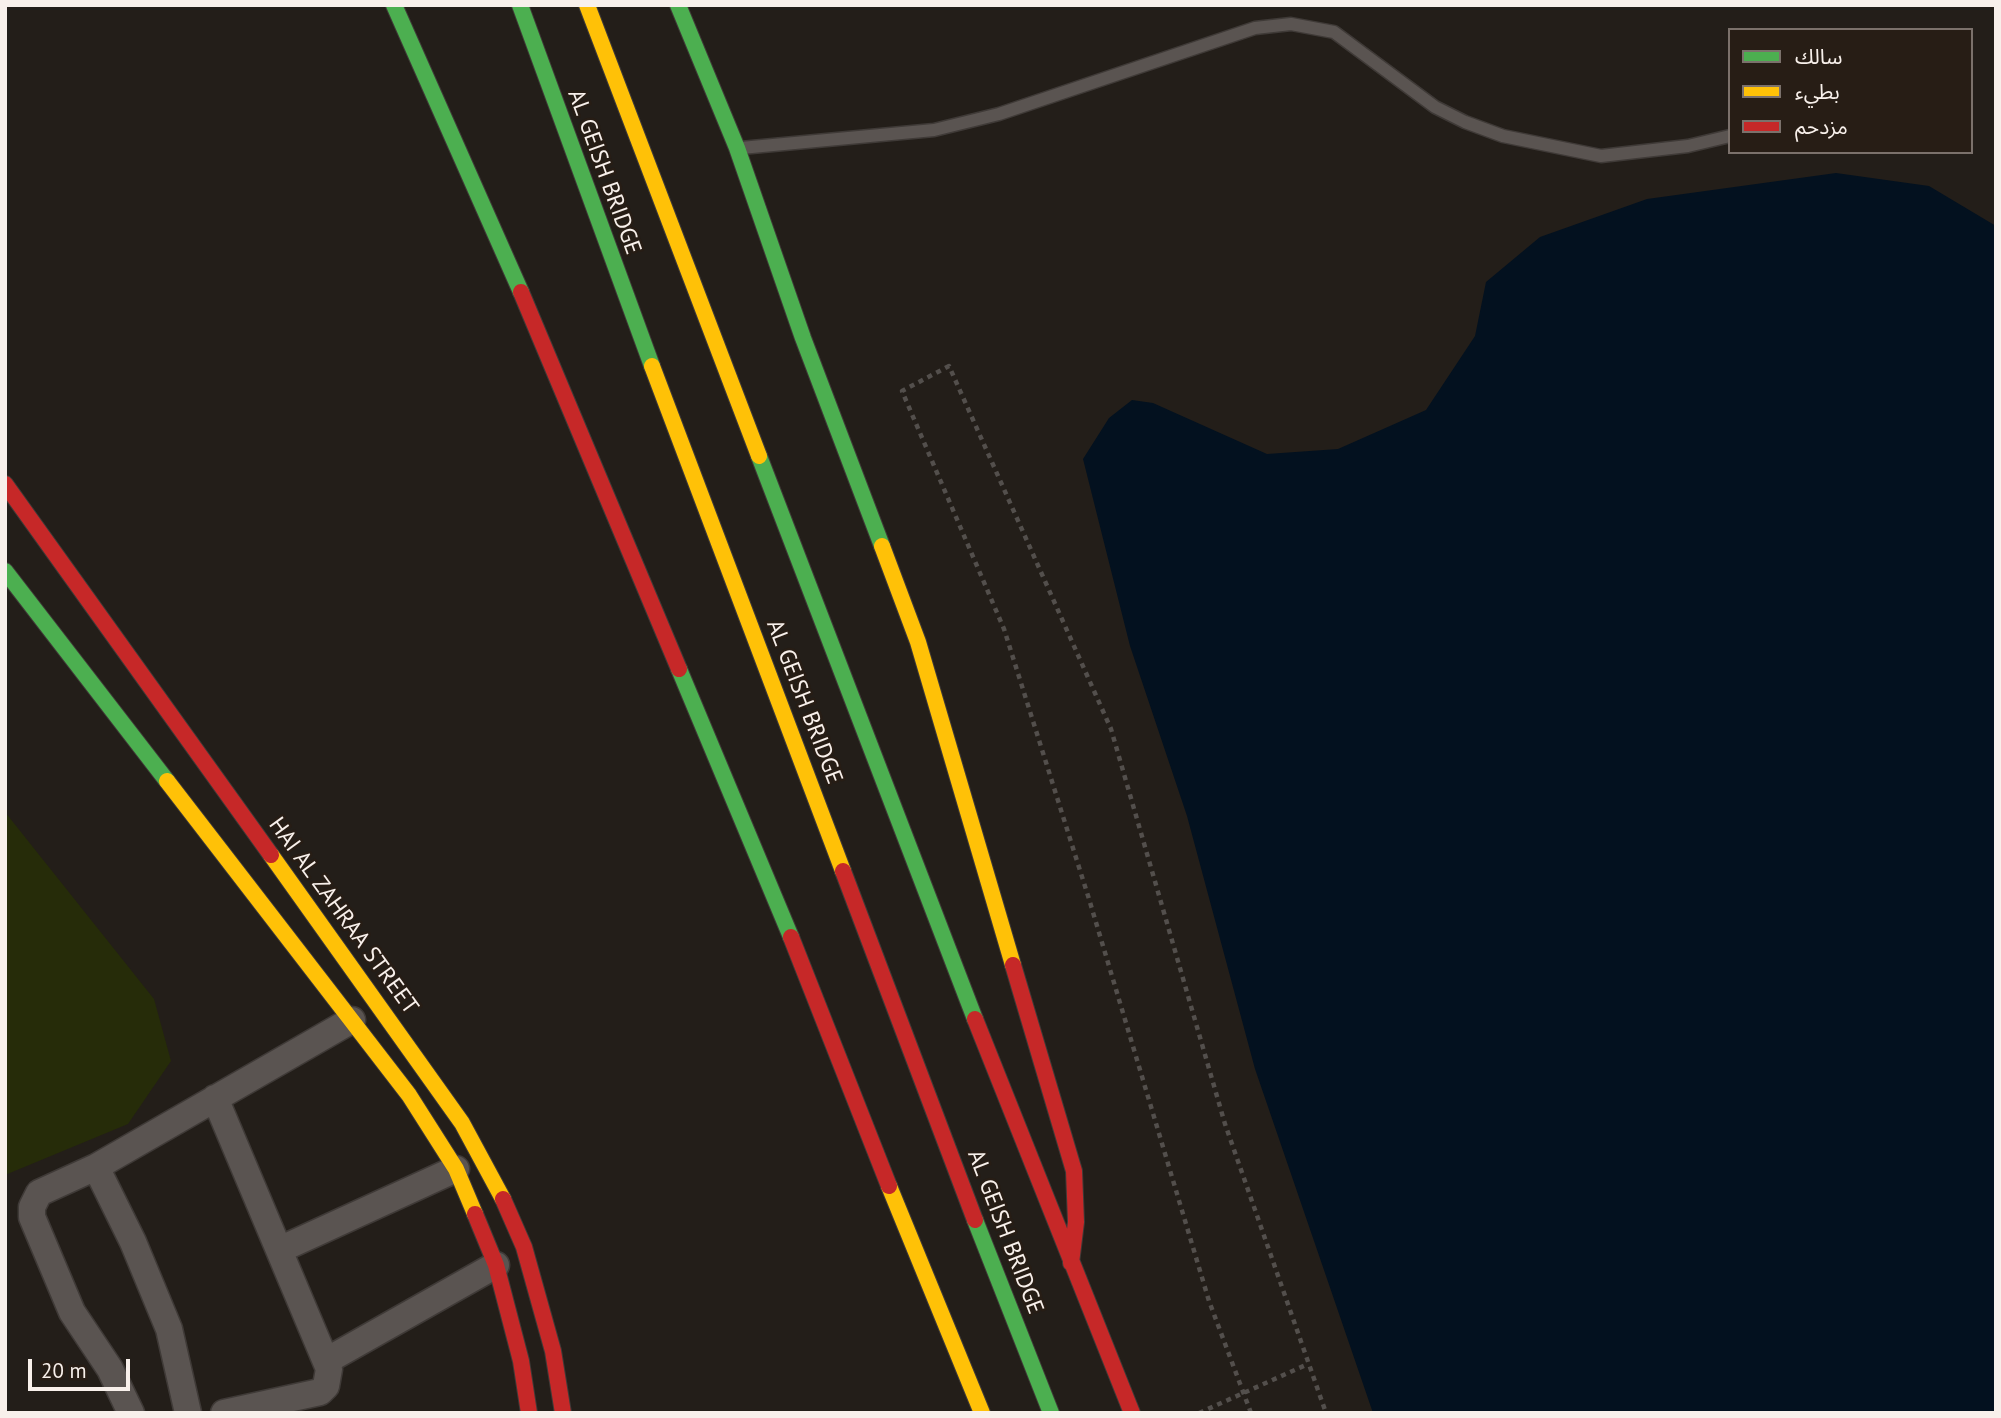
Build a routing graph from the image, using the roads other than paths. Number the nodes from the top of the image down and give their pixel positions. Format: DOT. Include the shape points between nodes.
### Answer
graph roads {
  1 [pos="394,5"];
  2 [pos="520,5"];
  3 [pos="587,5"];
  4 [pos="678,5"];
  5 [pos="1728,136"];
  6 [pos="737,148"];
  7 [pos="5,484"];
  8 [pos="5,571"];
  9 [pos="352,1020"];
  10 [pos="215,1098"];
  11 [pos="96,1167"];
  12 [pos="456,1169"];
  13 [pos="279,1250"];
  14 [pos="1071,1263"];
  15 [pos="496,1265"];
  16 [pos="326,1361"];
  17 [pos="131,1413"];
  18 [pos="188,1413"];
  19 [pos="223,1413"];
  20 [pos="528,1413"];
  21 [pos="563,1413"];
  22 [pos="982,1413"];
  23 [pos="1051,1413"];
  24 [pos="1132,1413"];
  1 -- 22 [label="main road" via="525,301 839,1052"];
  2 -- 23 [label="main road, AL GEISH BRIDGE" via="584,187"];
  3 -- 14 [label="main road, AL GEISH BRIDGE"];
  4 -- 6 [label="main road"];
  5 -- 6 [label="lane" via="1601,156 1503,136 1435,107 1334,32 1291,24 1255,28 999,114 934,130"];
  6 -- 14 [label="main road" via="918,642 1074,1171 1076,1222"];
  7 -- 21 [label="main road, HAI AL ZAHRAA STREET" via="462,1123 524,1247 553,1351"];
  8 -- 9 [label="main road"];
  9 -- 10 [label="street"];
  9 -- 12 [label="main road" via="409,1095"];
  10 -- 11 [label="street"];
  10 -- 13 [label="street"];
  11 -- 17 [label="street" via="38,1193 32,1217 72,1312 110,1369"];
  11 -- 18 [label="street" via="169,1329"];
  12 -- 13 [label="street"];
  12 -- 15 [label="main road"];
  13 -- 16 [label="street"];
  14 -- 24 [label="main road, AL GEISH BRIDGE"];
  15 -- 16 [label="street"];
  15 -- 20 [label="main road" via="521,1361"];
  16 -- 19 [label="street" via="329,1378 320,1392"];
}
